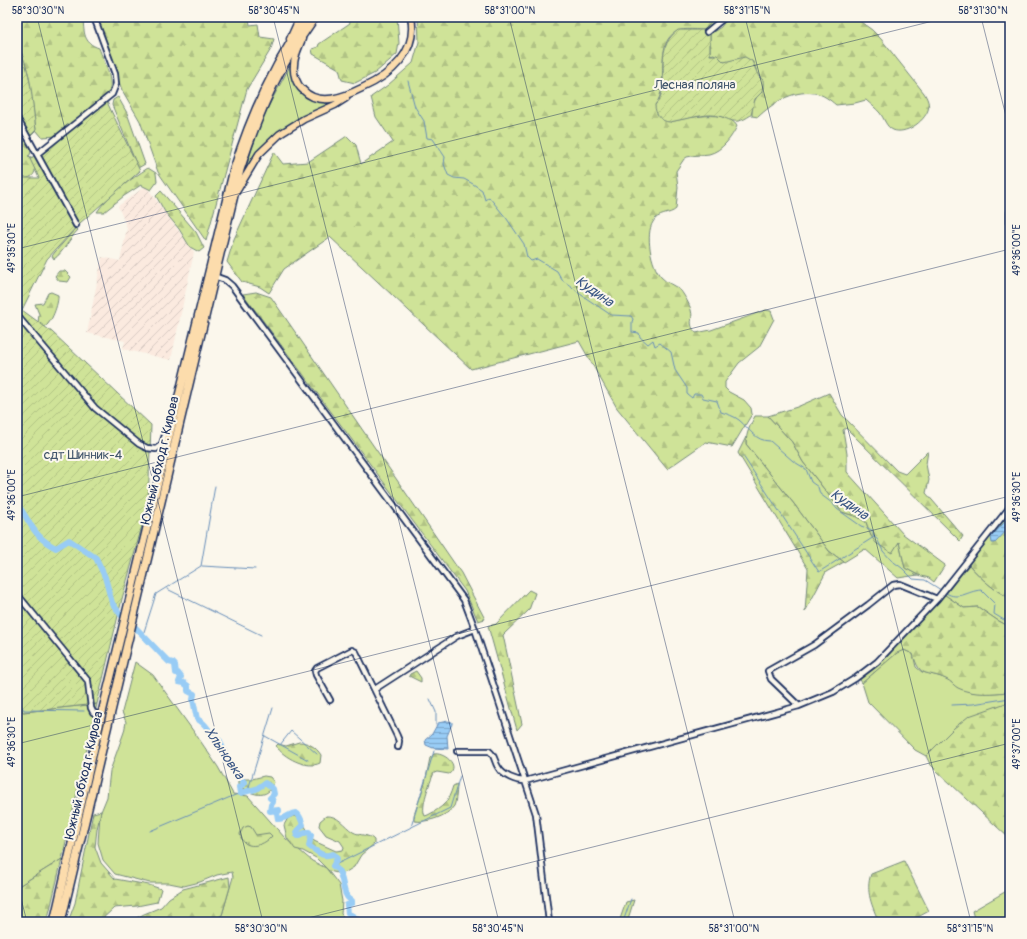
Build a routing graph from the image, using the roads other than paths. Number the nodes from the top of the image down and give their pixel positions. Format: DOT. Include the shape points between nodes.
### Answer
graph roads {
  1 [pos="94,17"];
  2 [pos="300,17"];
  3 [pos="307,17"];
  4 [pos="315,17"];
  5 [pos="411,17"];
  6 [pos="725,17"];
  7 [pos="707,32"];
  8 [pos="304,34"];
  9 [pos="288,46"];
  10 [pos="354,92"];
  11 [pos="17,118"];
  12 [pos="37,154"];
  13 [pos="234,197"];
  14 [pos="1010,213"];
  15 [pos="1010,222"];
  16 [pos="76,226"];
  17 [pos="214,276"];
  18 [pos="20,318"];
  19 [pos="172,423"];
  20 [pos="1010,507"];
  21 [pos="17,594"];
  22 [pos="937,599"];
  23 [pos="475,629"];
  24 [pos="375,689"];
  25 [pos="330,700"];
  26 [pos="799,706"];
  27 [pos="101,717"];
  28 [pos="398,747"];
  29 [pos="457,751"];
  30 [pos="526,780"];
  31 [pos="54,922"];
  32 [pos="61,922"];
  33 [pos="549,922"];
  1 -- 12 [label="street" via="115,74 115,88 112,94"];
  2 -- 9 [label="main road"];
  3 -- 9 [label="highway, Южный обход г. Кирова"];
  4 -- 8 [label="highway, Южный обход г. Кирова"];
  5 -- 10 [label="main road" via="411,40 400,63 384,77"];
  6 -- 7 [label="street"];
  8 -- 10 [label="main road" via="294,66 300,87 311,96 321,99 336,98"];
  8 -- 13 [label="highway, Южный обход г. Кирова" via="284,63 262,109 247,147"];
  9 -- 19 [label="highway, Южный обход г. Кирова" via="254,111 234,169"];
  10 -- 13 [label="main road" via="280,134 259,154"];
  11 -- 12 [label="street"];
  12 -- 16 [label="street"];
  13 -- 17 [label="highway, Южный обход г. Кирова"];
  14 -- 15 [label="street"];
  17 -- 23 [label="street" via="228,282 464,600"];
  17 -- 32 [label="highway, Южный обход г. Кирова"];
  18 -- 19 [label="street" via="95,408 139,444 156,449 162,444 168,426"];
  19 -- 27 [label="highway, Южный обход г. Кирова"];
  20 -- 22 [label="street"];
  21 -- 27 [label="street" via="88,680 92,712"];
  22 -- 26 [label="street" via="877,662 833,692"];
  22 -- 26 [label="street" via="900,584 893,584 814,645 768,671 771,679"];
  23 -- 24 [label="street" via="457,636"];
  23 -- 30 [label="street"];
  24 -- 25 [label="street" via="356,652 352,650 315,671"];
  24 -- 28 [label="street" via="399,741"];
  26 -- 30 [label="street"];
  27 -- 31 [label="highway, Южный обход г. Кирова"];
  29 -- 30 [label="street" via="489,751 501,771 510,778"];
  30 -- 33 [label="street" via="536,814"];
}
